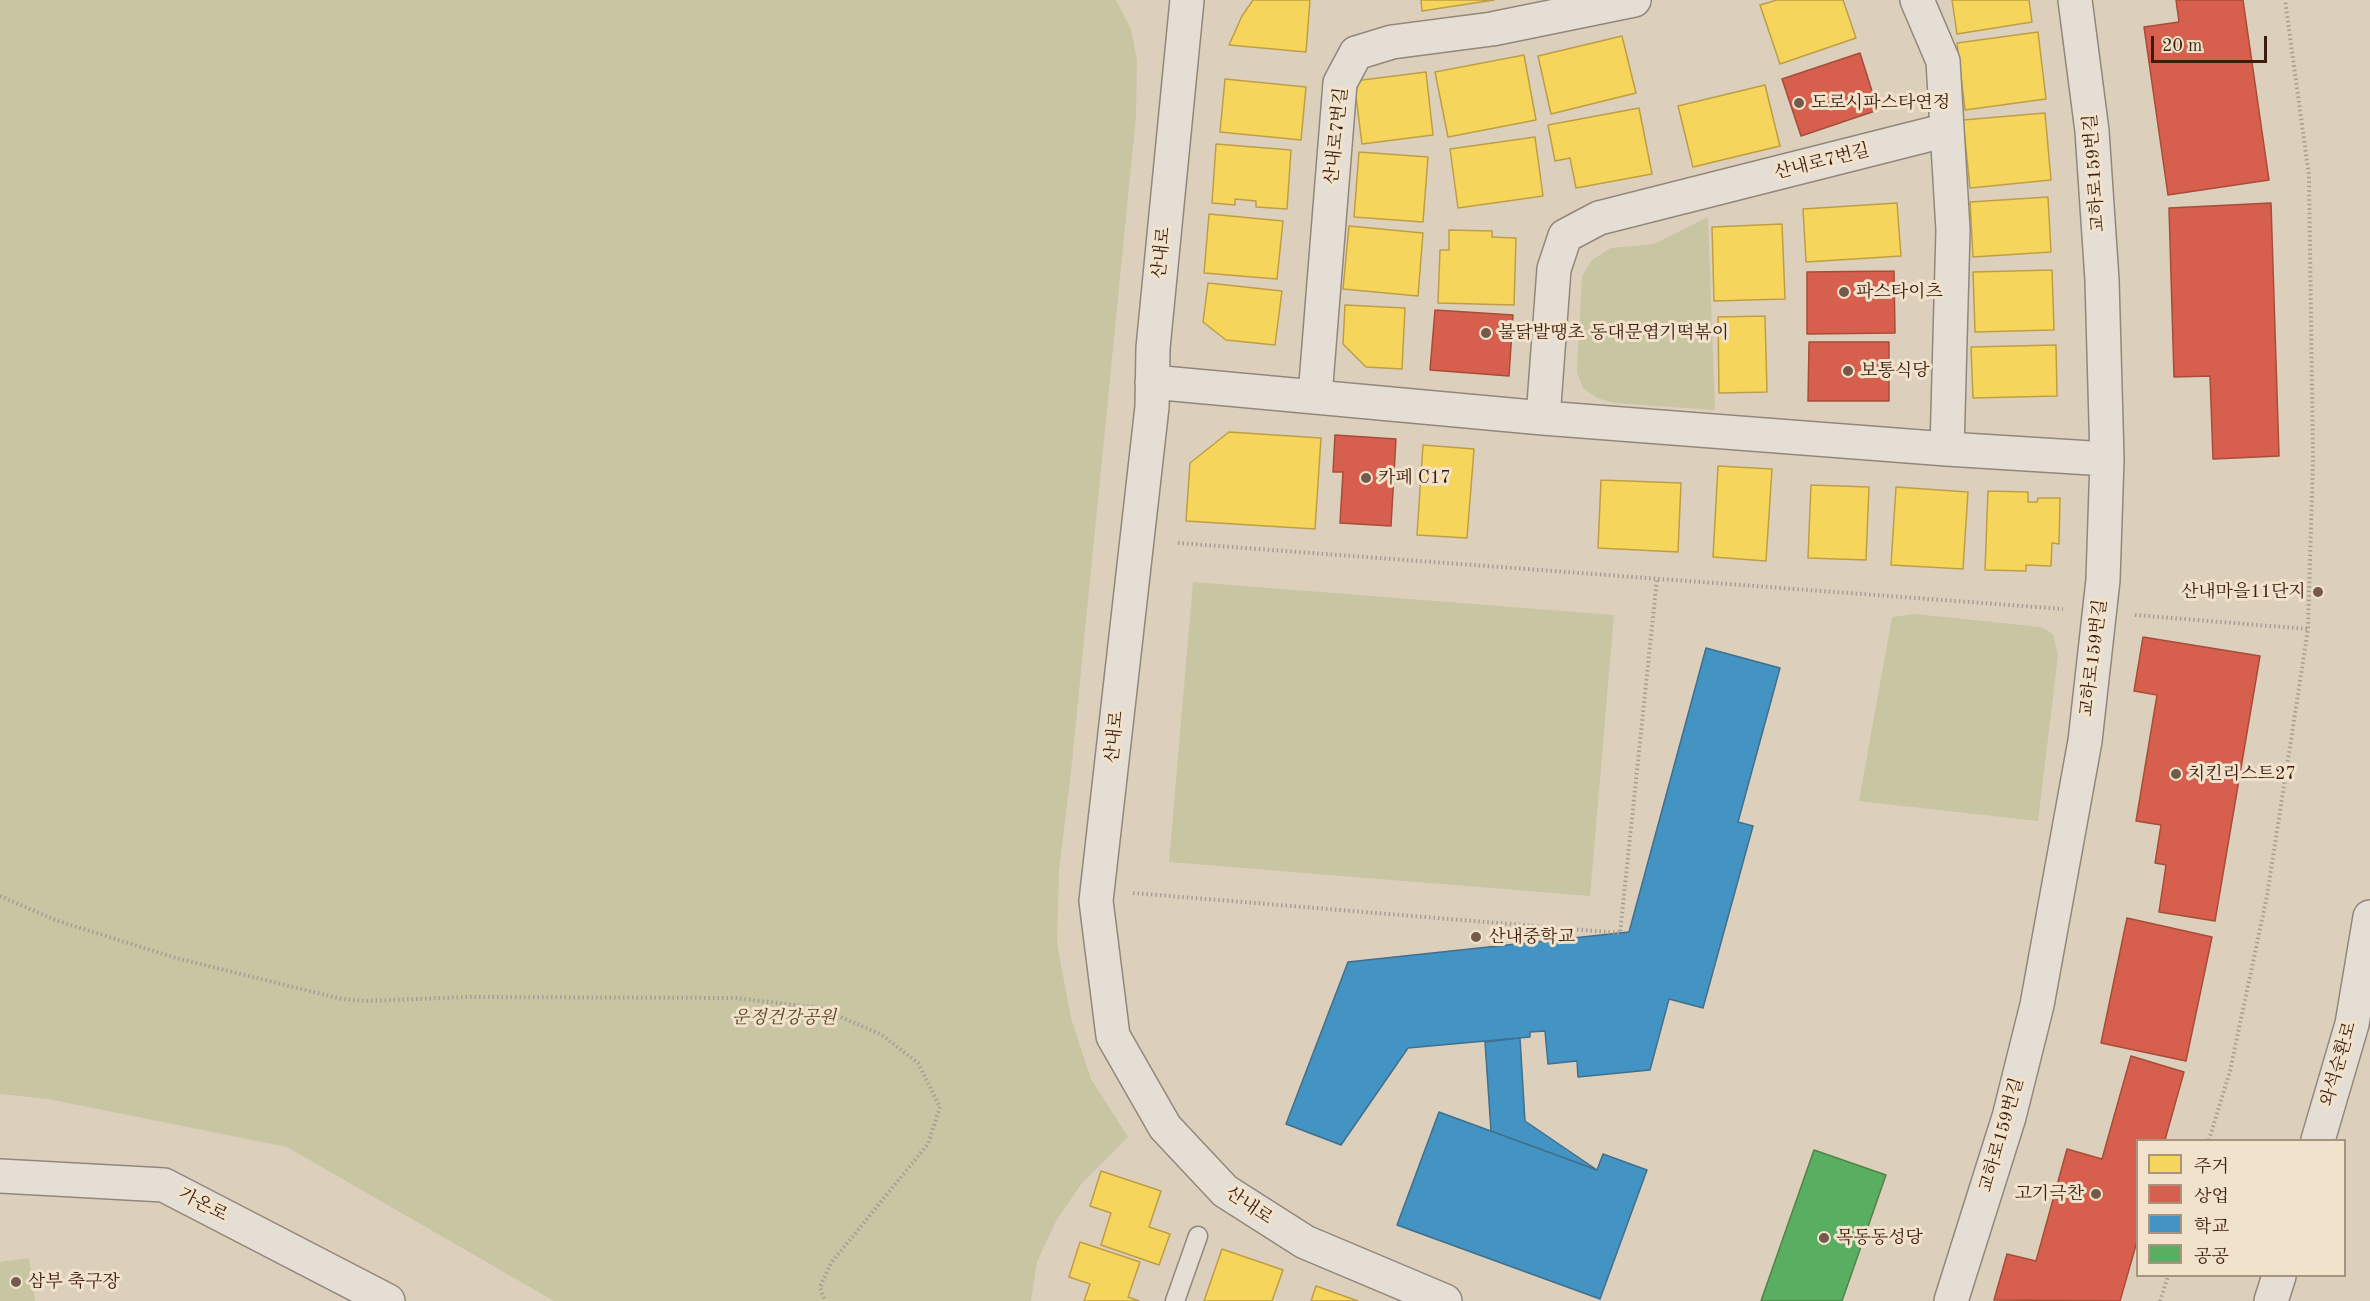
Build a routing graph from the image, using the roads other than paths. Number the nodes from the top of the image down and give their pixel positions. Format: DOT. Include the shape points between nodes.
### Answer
graph roads {
  1 [pos="1187,0"];
  2 [pos="1634,0"];
  3 [pos="1917,0"];
  4 [pos="2075,0"];
  5 [pos="1947,130"];
  6 [pos="1152,382"];
  7 [pos="1315,396"];
  8 [pos="1543,418"];
  9 [pos="1947,449"];
  10 [pos="2107,459"];
  11 [pos="2370,916"];
  12 [pos="2361,1026"];
  13 [pos="2318,1139"];
  14 [pos="0,1176"];
  15 [pos="1198,1236"];
  16 [pos="2278,1277"];
  17 [pos="1413,1295"];
  18 [pos="388,1301"];
  19 [pos="1175,1301"];
  20 [pos="1445,1301"];
  21 [pos="1951,1301"];
  22 [pos="2271,1301"];
  1 -- 6 [label="street, 산내로"];
  2 -- 7 [label="street, 산내로7번길" via="1492,29 1392,42 1356,53 1340,83"];
  3 -- 5 [label="street" via="1943,61"];
  4 -- 10 [label="street, 교하로159번길" via="2092,131 2102,280"];
  5 -- 8 [label="street, 산내로7번길" via="1599,218 1566,236 1554,269"];
  5 -- 9 [label="street" via="1953,230"];
  6 -- 7 [label="street"];
  6 -- 17 [label="street, 산내로" via="1096,901 1113,1036 1165,1127 1225,1191 1305,1242"];
  7 -- 8 [label="street"];
  8 -- 9 [label="street"];
  9 -- 10 [label="street"];
  10 -- 21 [label="street, 교하로159번길" via="2103,580 2085,741 2037,1005 2010,1117"];
  11 -- 12 [label="street, 와석순환로"];
  12 -- 13 [label="street, 와석순환로"];
  14 -- 18 [label="street, 가온로" via="164,1185"];
  15 -- 19 [label="lane"];
  16 -- 22 [label="street"];
  17 -- 20 [label="street, 산내로"];
}
